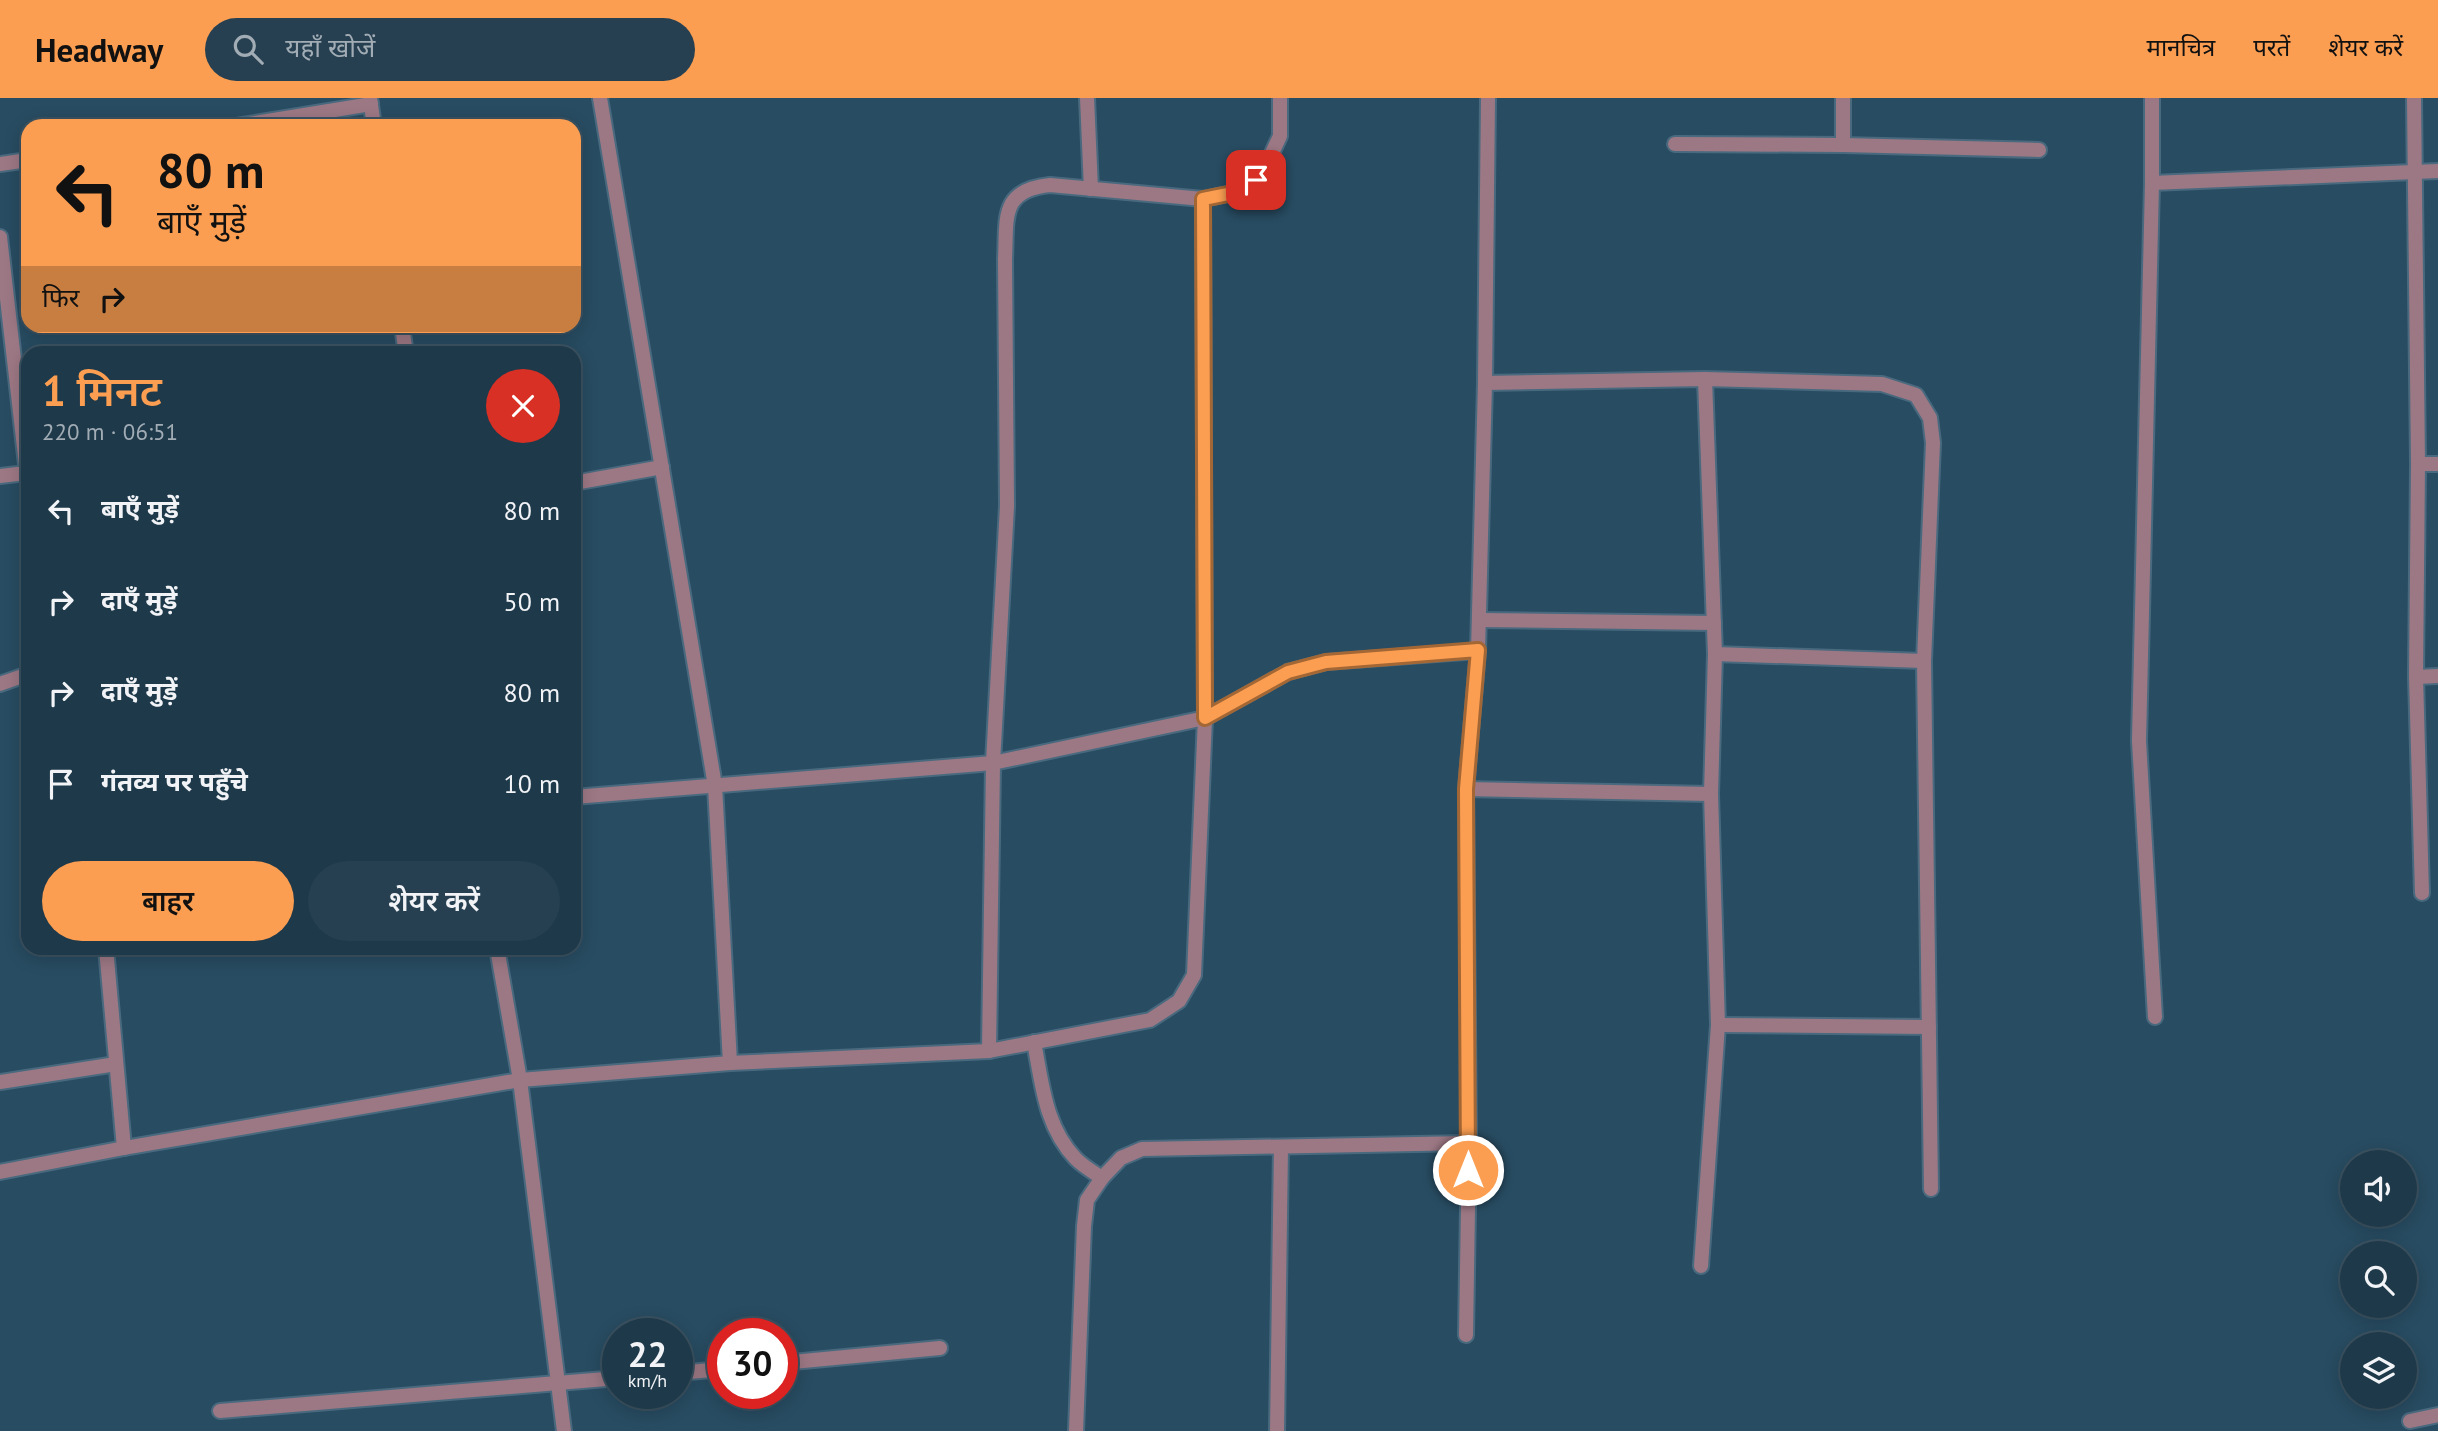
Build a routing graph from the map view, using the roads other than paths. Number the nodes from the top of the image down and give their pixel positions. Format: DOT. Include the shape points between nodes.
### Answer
graph roads {
  1 [pos="600,98"];
  2 [pos="1087,98"];
  3 [pos="1280,98"];
  4 [pos="1488,98"];
  5 [pos="1843,98"];
  6 [pos="2152,98"];
  7 [pos="2414,98"];
  8 [pos="371,101"];
  9 [pos="275,119"];
  10 [pos="373,119"];
  11 [pos="1675,144"];
  12 [pos="1843,145"];
  13 [pos="2039,150"];
  14 [pos="21,161"];
  15 [pos="0,164"];
  16 [pos="2414,171"];
  17 [pos="2438,171"];
  18 [pos="2152,183"];
  19 [pos="1091,189"];
  20 [pos="1203,199"];
  21 [pos="0,237"];
  22 [pos="1705,379"];
  23 [pos="1485,383"];
  24 [pos="21,424"];
  25 [pos="2418,464"];
  26 [pos="2438,464"];
  27 [pos="662,467"];
  28 [pos="0,476"];
  29 [pos="21,477"];
  30 [pos="581,482"];
  31 [pos="1479,620"];
  32 [pos="1714,624"];
  33 [pos="1478,650"];
  34 [pos="1715,654"];
  35 [pos="1923,661"];
  36 [pos="21,676"];
  37 [pos="2416,677"];
  38 [pos="2438,677"];
  39 [pos="0,684"];
  40 [pos="1205,718"];
  41 [pos="993,763"];
  42 [pos="715,786"];
  43 [pos="1466,789"];
  44 [pos="1711,793"];
  45 [pos="581,796"];
  46 [pos="2422,893"];
  47 [pos="107,955"];
  48 [pos="497,955"];
  49 [pos="2155,1017"];
  50 [pos="1718,1025"];
  51 [pos="1930,1027"];
  52 [pos="1034,1042"];
  53 [pos="989,1051"];
  54 [pos="730,1063"];
  55 [pos="116,1065"];
  56 [pos="520,1080"];
  57 [pos="0,1082"];
  58 [pos="1469,1143"];
  59 [pos="1281,1147"];
  60 [pos="124,1148"];
  61 [pos="0,1172"];
  62 [pos="1102,1178"];
  63 [pos="1931,1189"];
  64 [pos="1701,1266"];
  65 [pos="1466,1335"];
  66 [pos="940,1348"];
  67 [pos="798,1361"];
  68 [pos="602,1380"];
  69 [pos="558,1384"];
  70 [pos="220,1412"];
  71 [pos="2438,1415"];
  72 [pos="2410,1421"];
  73 [pos="564,1431"];
  74 [pos="1076,1431"];
  75 [pos="1277,1431"];
  1 -- 27 [label="street"];
  2 -- 19 [label="street"];
  3 -- 20 [label="street" via="1280,136 1256,180 1238,192"];
  4 -- 23 [label="street"];
  5 -- 12 [label="street"];
  6 -- 18 [label="street"];
  7 -- 16 [label="street"];
  8 -- 9 [label="street"];
  8 -- 10 [label="street"];
  11 -- 12 [label="street"];
  12 -- 13 [label="street"];
  14 -- 15 [label="street"];
  16 -- 17 [label="street"];
  16 -- 18 [label="street"];
  16 -- 25 [label="street"];
  18 -- 49 [label="street" via="2139,740"];
  19 -- 20 [label="street"];
  19 -- 41 [label="street" via="1032,187 1020,192 1007,219 1007,506"];
  20 -- 40 [label="street"];
  21 -- 24 [label="street"];
  22 -- 23 [label="street"];
  22 -- 32 [label="street"];
  22 -- 35 [label="street" via="1882,384 1916,395 1930,418 1933,443"];
  23 -- 31 [label="street"];
  25 -- 26 [label="street"];
  25 -- 37 [label="street"];
  27 -- 30 [label="street"];
  27 -- 42 [label="street"];
  28 -- 29 [label="street"];
  31 -- 32 [label="street"];
  31 -- 33 [label="street"];
  32 -- 34 [label="street"];
  33 -- 40 [label="street" via="1326,662 1288,672"];
  33 -- 43 [label="street"];
  34 -- 35 [label="street"];
  34 -- 44 [label="street"];
  35 -- 51 [label="street"];
  36 -- 39 [label="street"];
  37 -- 38 [label="street"];
  37 -- 46 [label="street"];
  40 -- 41 [label="street"];
  40 -- 52 [label="street" via="1194,975 1179,1001 1150,1020"];
  41 -- 42 [label="street"];
  41 -- 53 [label="street"];
  42 -- 45 [label="street"];
  42 -- 54 [label="street"];
  43 -- 44 [label="street"];
  43 -- 58 [label="street"];
  44 -- 50 [label="street"];
  47 -- 55 [label="street"];
  48 -- 56 [label="street"];
  50 -- 51 [label="street"];
  50 -- 64 [label="street"];
  51 -- 63 [label="street"];
  52 -- 53 [label="street"];
  52 -- 62 [label="street" via="1047,1109 1060,1138 1076,1159"];
  53 -- 54 [label="street"];
  54 -- 56 [label="street"];
  55 -- 57 [label="street"];
  55 -- 60 [label="street"];
  56 -- 60 [label="street"];
  56 -- 69 [label="street"];
  58 -- 59 [label="street"];
  58 -- 65 [label="street"];
  59 -- 62 [label="street" via="1142,1149 1121,1158"];
  59 -- 75 [label="street"];
  60 -- 61 [label="street"];
  62 -- 74 [label="street" via="1087,1200 1084,1226"];
  66 -- 67 [label="street"];
  68 -- 69 [label="street"];
  69 -- 70 [label="street"];
  69 -- 73 [label="street"];
  71 -- 72 [label="street"];
}
